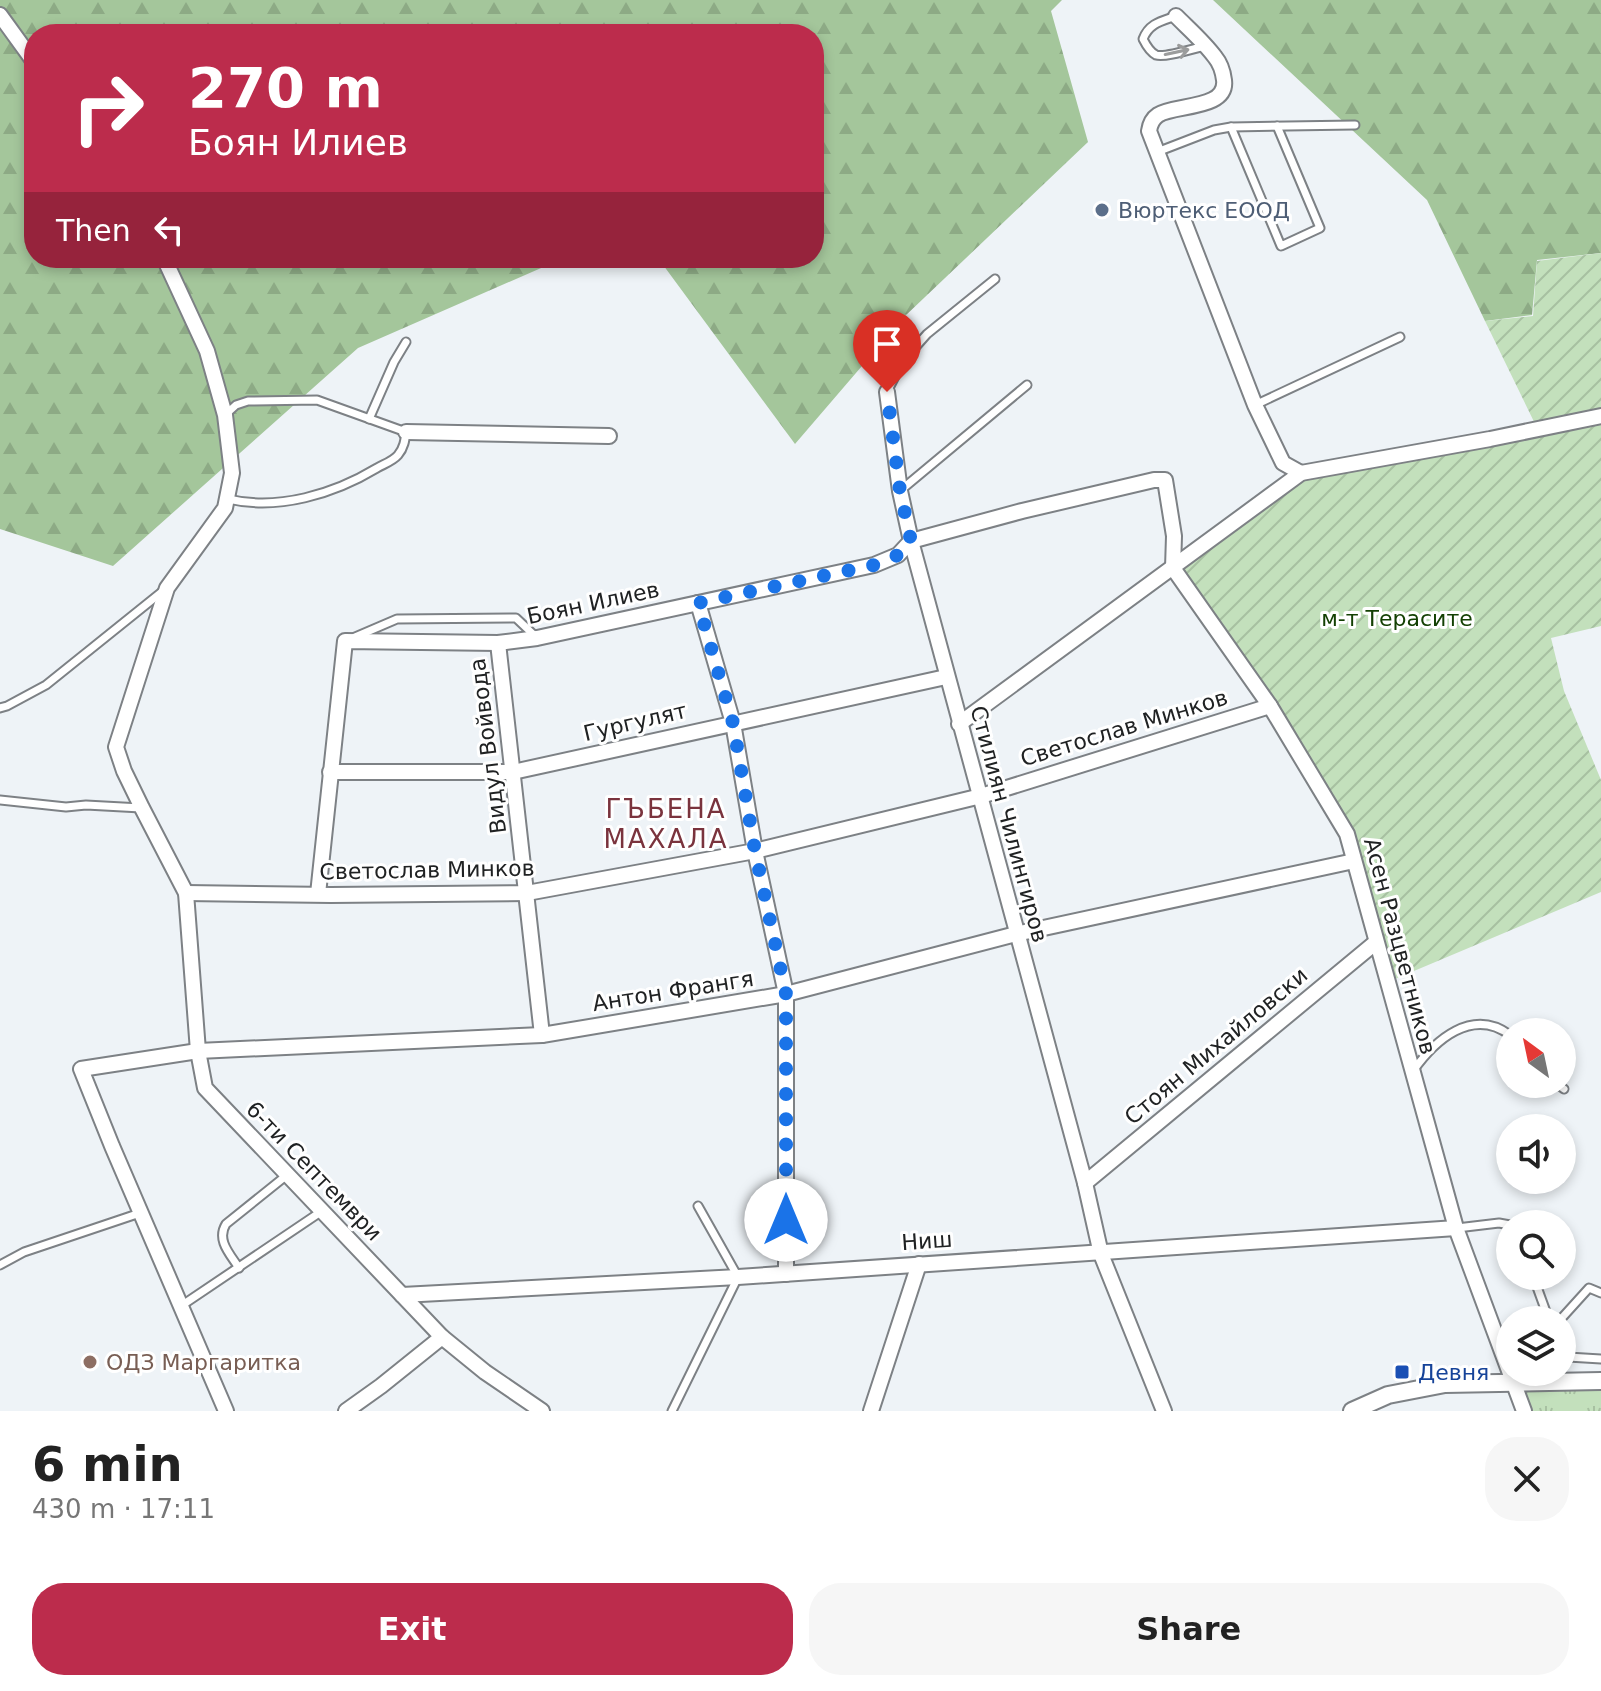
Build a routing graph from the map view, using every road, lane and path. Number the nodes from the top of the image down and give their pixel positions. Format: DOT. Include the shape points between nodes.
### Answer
graph roads {
  1 [pos="0,15"];
  2 [pos="1176,16"];
  3 [pos="1206,46"];
  4 [pos="24,48"];
  5 [pos="1355,125"];
  6 [pos="1277,126"];
  7 [pos="1231,127"];
  8 [pos="1157,152"];
  9 [pos="169,268"];
  10 [pos="995,279"];
  11 [pos="1400,337"];
  12 [pos="406,342"];
  13 [pos="1027,385"];
  14 [pos="887,392"];
  15 [pos="1255,405"];
  16 [pos="225,415"];
  17 [pos="1601,416"];
  18 [pos="369,419"];
  19 [pos="406,432"];
  20 [pos="609,436"];
  21 [pos="1301,473"];
  22 [pos="900,491"];
  23 [pos="227,499"];
  24 [pos="911,541"];
  25 [pos="1173,568"];
  26 [pos="167,588"];
  27 [pos="698,603"];
  28 [pos="537,638"];
  29 [pos="345,641"];
  30 [pos="498,643"];
  31 [pos="946,677"];
  32 [pos="1270,706"];
  33 [pos="0,708"];
  34 [pos="733,723"];
  35 [pos="959,724"];
  36 [pos="330,772"];
  37 [pos="513,772"];
  38 [pos="981,796"];
  39 [pos="0,800"];
  40 [pos="142,808"];
  41 [pos="755,851"];
  42 [pos="1354,861"];
  43 [pos="186,893"];
  44 [pos="527,893"];
  45 [pos="318,894"];
  46 [pos="1016,934"];
  47 [pos="1375,943"];
  48 [pos="786,994"];
  49 [pos="1496,1027"];
  50 [pos="542,1035"];
  51 [pos="198,1051"];
  52 [pos="1412,1073"];
  53 [pos="287,1175"];
  54 [pos="1085,1183"];
  55 [pos="698,1206"];
  56 [pos="322,1211"];
  57 [pos="140,1212"];
  58 [pos="1496,1224"];
  59 [pos="1456,1228"];
  60 [pos="1101,1254"];
  61 [pos="919,1264"];
  62 [pos="0,1265"];
  63 [pos="239,1268"];
  64 [pos="786,1274"];
  65 [pos="738,1277"];
  66 [pos="1601,1293"];
  67 [pos="402,1295"];
  68 [pos="181,1306"];
  69 [pos="1573,1306"];
  70 [pos="442,1337"];
  71 [pos="1496,1337"];
  72 [pos="1576,1357"];
  73 [pos="1601,1359"];
  74 [pos="1601,1381"];
  75 [pos="1576,1382"];
  76 [pos="1496,1383"];
  77 [pos="1514,1386"];
  78 [pos="226,1411"];
  79 [pos="346,1411"];
  80 [pos="542,1411"];
  81 [pos="672,1411"];
  82 [pos="871,1411"];
  83 [pos="1164,1411"];
  84 [pos="1352,1411"];
  85 [pos="1524,1411"];
  1 -- 4 [label="street"];
  2 -- 3 [label="street"];
  2 -- 3 [label="lane, one-way" via="1155,23 1145,33 1146,46 1157,55"];
  3 -- 8 [label="street" via="1217,60 1224,87 1217,97 1199,105 1160,113 1149,131"];
  5 -- 6 [label="lane"];
  6 -- 7 [label="lane"];
  6 -- 7 [label="lane" via="1320,228 1281,246"];
  7 -- 8 [label="lane"];
  8 -- 15 [label="street"];
  9 -- 16 [label="street" via="207,351"];
  10 -- 14 [label="lane, Стилиян Чилингиров" via="927,334 903,361"];
  11 -- 15 [label="lane"];
  12 -- 18 [label="lane"];
  13 -- 22 [label="lane"];
  14 -- 22 [label="street, Стилиян Чилингиров"];
  15 -- 21 [label="street" via="1283,463"];
  16 -- 18 [label="lane" via="248,401 317,400"];
  16 -- 23 [label="street" via="232,473"];
  17 -- 21 [label="street"];
  18 -- 19 [label="lane"];
  19 -- 20 [label="street"];
  19 -- 23 [label="lane" via="397,457 321,494 287,501"];
  21 -- 25 [label="street"];
  22 -- 24 [label="street, Стилиян Чилингиров"];
  23 -- 26 [label="street"];
  24 -- 25 [label="street, Боян Илиев" via="1165,480"];
  24 -- 27 [label="street, Боян Илиев" via="898,555 874,565"];
  24 -- 31 [label="street, Стилиян Чилингиров"];
  25 -- 32 [label="street, Асен Разцветников"];
  25 -- 35 [label="street"];
  26 -- 33 [label="lane" via="46,685"];
  26 -- 40 [label="street" via="116,747"];
  27 -- 28 [label="street, Боян Илиев"];
  27 -- 34 [label="street"];
  28 -- 29 [label="lane" via="516,618 397,619"];
  28 -- 30 [label="street, Боян Илиев"];
  29 -- 30 [label="street, Боян Илиев"];
  29 -- 36 [label="street"];
  30 -- 37 [label="street, Видул Войвода"];
  31 -- 34 [label="street, Гургулят"];
  31 -- 35 [label="street, Стилиян Чилингиров"];
  32 -- 38 [label="street, Светослав Минков"];
  32 -- 42 [label="street, Асен Разцветников" via="1347,834"];
  34 -- 37 [label="street, Гургулят"];
  34 -- 41 [label="street"];
  35 -- 38 [label="street, Стилиян Чилингиров"];
  36 -- 37 [label="street, Гургулят"];
  36 -- 45 [label="street"];
  37 -- 44 [label="street, Видул Войвода"];
  38 -- 41 [label="street, Светослав Минков"];
  38 -- 46 [label="street, Стилиян Чилингиров"];
  39 -- 40 [label="lane"];
  40 -- 43 [label="street"];
  41 -- 44 [label="street, Светослав Минков"];
  41 -- 48 [label="street"];
  42 -- 46 [label="street, Антон Франгя"];
  42 -- 47 [label="street, Асен Разцветников"];
  43 -- 45 [label="street, Светослав Минков"];
  43 -- 51 [label="street, 6-ти Септември"];
  44 -- 45 [label="street, Светослав Минков"];
  44 -- 50 [label="street, Видул Войвода"];
  46 -- 48 [label="street, Антон Франгя"];
  46 -- 54 [label="street, Стилиян Чилингиров"];
  47 -- 52 [label="street, Асен Разцветников"];
  47 -- 54 [label="street, Стоян Михайловски"];
  48 -- 50 [label="street, Антон Франгя"];
  48 -- 64 [label="street"];
  49 -- 52 [label="lane" via="1460,1028 1425,1054"];
  50 -- 51 [label="street, Антон Франгя"];
  51 -- 53 [label="street, 6-ти Септември" via="205,1088"];
  51 -- 57 [label="street, Антон Франгя" via="81,1069"];
  52 -- 59 [label="street, Асен Разцветников"];
  53 -- 56 [label="street, 6-ти Септември"];
  53 -- 63 [label="lane" via="222,1230 222,1240"];
  54 -- 60 [label="street, Стилиян Чилингиров"];
  55 -- 65 [label="lane"];
  56 -- 63 [label="lane"];
  56 -- 67 [label="street, 6-ти Септември"];
  57 -- 62 [label="lane"];
  57 -- 68 [label="street"];
  58 -- 59 [label="lane"];
  59 -- 60 [label="street, Ниш"];
  59 -- 71 [label="street, Асен Разцветников"];
  60 -- 61 [label="street, Ниш"];
  60 -- 83 [label="street, Стилиян Чилингиров"];
  61 -- 64 [label="street, Ниш"];
  61 -- 82 [label="street"];
  63 -- 68 [label="lane"];
  64 -- 65 [label="street, Ниш"];
  65 -- 67 [label="street, Ниш"];
  65 -- 81 [label="lane"];
  66 -- 69 [label="lane" via="1589,1288"];
  67 -- 70 [label="street, 6-ти Септември"];
  68 -- 78 [label="street"];
  70 -- 79 [label="street"];
  70 -- 80 [label="street, 6-ти Септември"];
  72 -- 73 [label="lane"];
  74 -- 75 [label="street"];
  76 -- 84 [label="street" via="1445,1384 1388,1395"];
  77 -- 85 [label="street, Асен Разцветников"];
}
